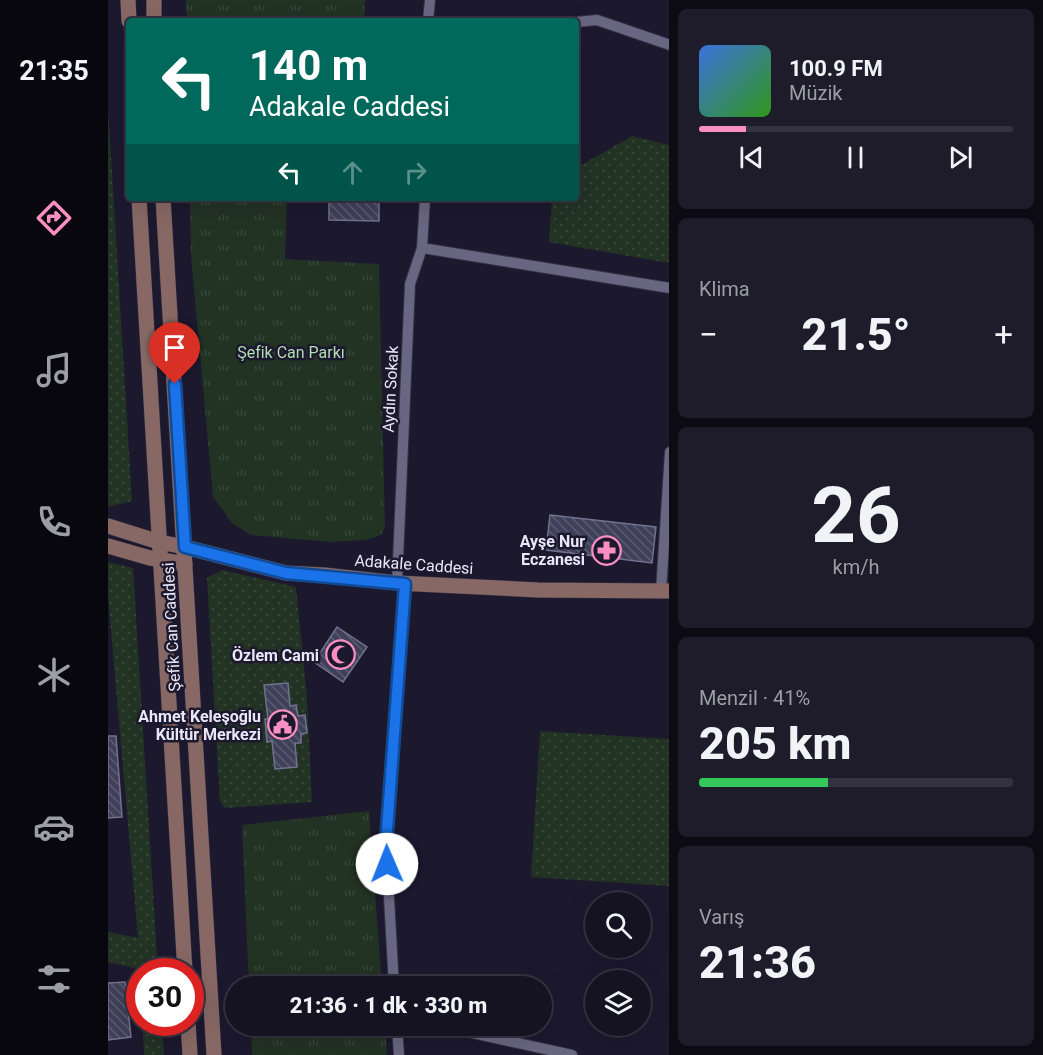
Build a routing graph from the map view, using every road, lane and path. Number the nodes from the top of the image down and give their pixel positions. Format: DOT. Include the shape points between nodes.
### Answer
graph roads {
  1 [pos="128,0"];
  2 [pos="154,0"];
  3 [pos="430,0"];
  4 [pos="129,18"];
  5 [pos="154,18"];
  6 [pos="428,18"];
  7 [pos="579,22"];
  8 [pos="669,45"];
  9 [pos="139,201"];
  10 [pos="163,201"];
  11 [pos="424,201"];
  12 [pos="422,248"];
  13 [pos="669,288"];
  14 [pos="669,452"];
  15 [pos="108,526"];
  16 [pos="159,542"];
  17 [pos="108,546"];
  18 [pos="185,547"];
  19 [pos="159,560"];
  20 [pos="185,564"];
  21 [pos="401,583"];
  22 [pos="665,591"];
  23 [pos="184,958"];
  24 [pos="393,976"];
  25 [pos="189,1036"];
  26 [pos="398,1036"];
  27 [pos="486,1036"];
  28 [pos="190,1055"];
  29 [pos="214,1055"];
  30 [pos="399,1055"];
  31 [pos="572,1055"];
  1 -- 4 [label="main road"];
  2 -- 5 [label="main road"];
  3 -- 6 [label="street"];
  7 -- 8 [label="street" via="597,20"];
  9 -- 16 [label="main road, Şefik Can Caddesi"];
  10 -- 18 [label="main road, Şefik Can Caddesi"];
  11 -- 12 [label="street, Aydın Sokak"];
  12 -- 13 [label="street"];
  12 -- 21 [label="street, Aydın Sokak" via="410,284"];
  14 -- 22 [label="street"];
  15 -- 16 [label="main road, Adakale Caddesi"];
  16 -- 18 [label="main road, Adakale Caddesi"];
  16 -- 19 [label="main road, Şefik Can Caddesi"];
  17 -- 19 [label="main road"];
  18 -- 20 [label="main road, Şefik Can Caddesi"];
  18 -- 21 [label="main road, Adakale Caddesi" via="286,573"];
  19 -- 20 [label="main road"];
  19 -- 23 [label="main road, Şefik Can Caddesi"];
  20 -- 29 [label="main road, Şefik Can Caddesi"];
  21 -- 22 [label="main road, Adakale Caddesi"];
  21 -- 24 [label="street, Aydın Sokak" via="386,844"];
  25 -- 28 [label="main road"];
  26 -- 30 [label="street"];
  27 -- 31 [label="street"];
}
